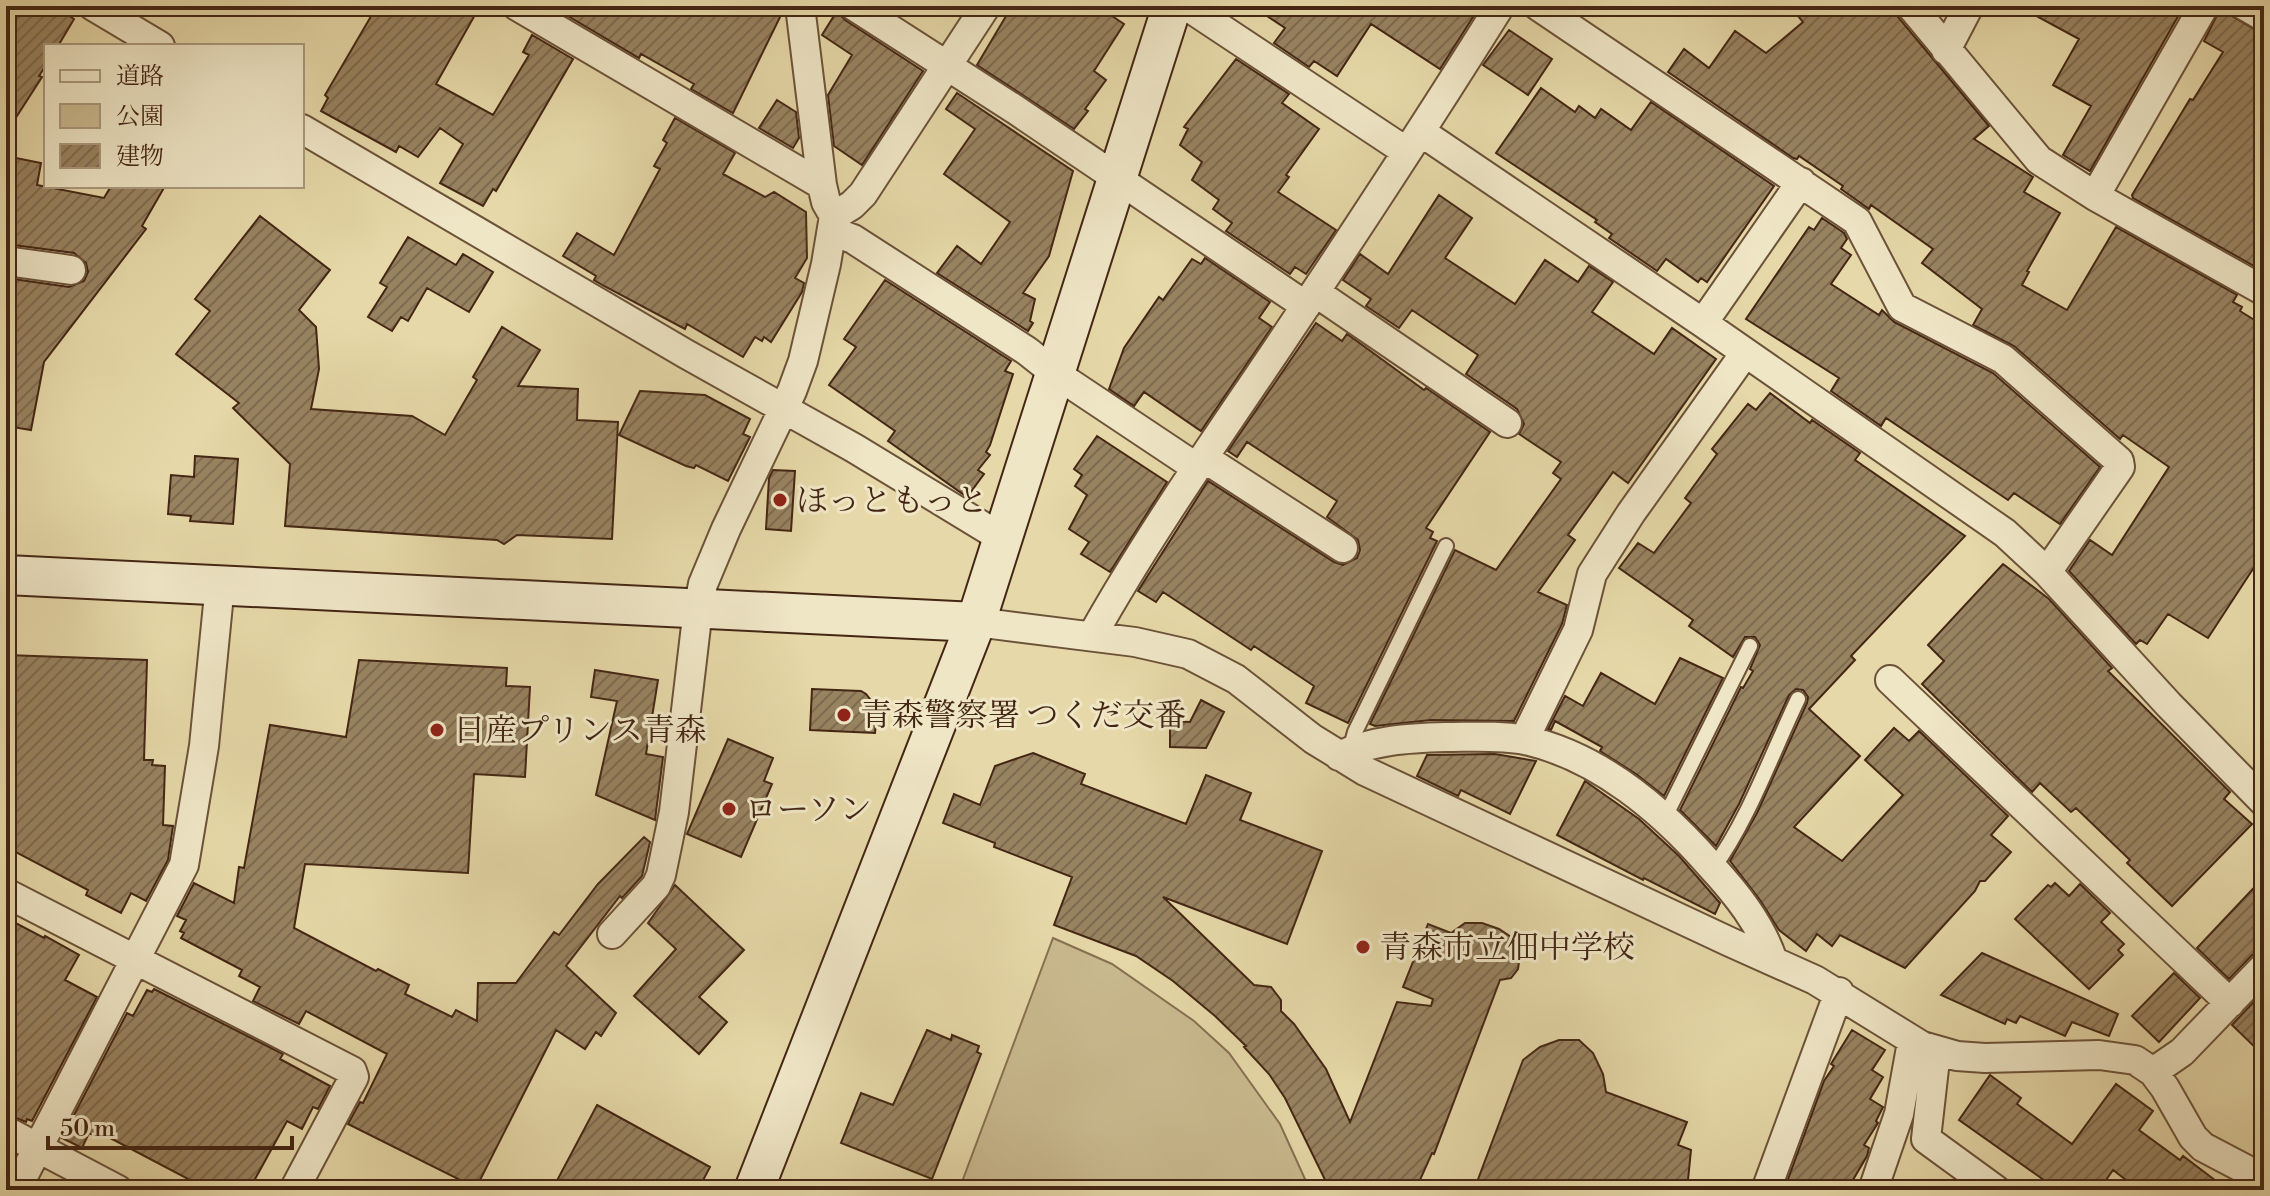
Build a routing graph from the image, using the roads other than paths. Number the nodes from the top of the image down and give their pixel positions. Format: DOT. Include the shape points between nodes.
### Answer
graph roads {
  1 [pos="93,6"];
  2 [pos="517,6"];
  3 [pos="800,6"];
  4 [pos="854,6"];
  5 [pos="986,6"];
  6 [pos="1172,6"];
  7 [pos="1187,6"];
  8 [pos="1538,6"];
  9 [pos="1911,6"];
  10 [pos="1969,6"];
  11 [pos="2204,6"];
  12 [pos="2245,6"];
  13 [pos="1498,7"];
  14 [pos="2264,17"];
  15 [pos="157,44"];
  16 [pos="1946,50"];
  17 [pos="948,65"];
  18 [pos="304,130"];
  19 [pos="1414,142"];
  20 [pos="1117,181"];
  21 [pos="1801,182"];
  22 [pos="822,185"];
  23 [pos="2095,196"];
  24 [pos="833,223"];
  25 [pos="6,261"];
  26 [pos="71,270"];
  27 [pos="2264,291"];
  28 [pos="1310,299"];
  29 [pos="1703,323"];
  30 [pos="1745,353"];
  31 [pos="1056,374"];
  32 [pos="783,408"];
  33 [pos="1507,423"];
  34 [pos="1200,463"];
  35 [pos="1002,538"];
  36 [pos="1446,546"];
  37 [pos="1343,548"];
  38 [pos="2047,572"];
  39 [pos="6,575"];
  40 [pos="220,584"];
  41 [pos="698,609"];
  42 [pos="976,622"];
  43 [pos="1092,636"];
  44 [pos="1750,646"];
  45 [pos="1890,680"];
  46 [pos="1798,699"];
  47 [pos="1524,740"];
  48 [pos="1344,754"];
  49 [pos="2264,802"];
  50 [pos="1664,819"];
  51 [pos="1713,868"];
  52 [pos="6,893"];
  53 [pos="612,934"];
  54 [pos="135,959"];
  55 [pos="1773,961"];
  56 [pos="2264,967"];
  57 [pos="1839,992"];
  58 [pos="2230,1003"];
  59 [pos="1924,1046"];
  60 [pos="2153,1072"];
  61 [pos="1895,1130"];
  62 [pos="6,1131"];
  63 [pos="1926,1139"];
  64 [pos="37,1148"];
  65 [pos="2264,1179"];
  66 [pos="16,1190"];
  67 [pos="118,1190"];
  68 [pos="294,1190"];
  69 [pos="754,1190"];
  70 [pos="1766,1190"];
  71 [pos="1873,1190"];
  72 [pos="1996,1190"];
  1 -- 15 [label="street"];
  2 -- 22 [label="street"];
  3 -- 22 [label="street"];
  4 -- 17 [label="street"];
  5 -- 17 [label="street"];
  6 -- 20 [label="street"];
  7 -- 19 [label="street"];
  8 -- 21 [label="street"];
  9 -- 16 [label="street"];
  10 -- 16 [label="street"];
  11 -- 23 [label="street"];
  12 -- 14 [label="street"];
  13 -- 19 [label="street"];
  16 -- 23 [label="street" via="2039,160"];
  17 -- 20 [label="street"];
  17 -- 24 [label="street" via="863,194"];
  18 -- 32 [label="street"];
  19 -- 28 [label="street"];
  19 -- 29 [label="street"];
  20 -- 28 [label="street"];
  20 -- 31 [label="street"];
  21 -- 29 [label="street"];
  21 -- 38 [label="street" via="1857,221 1902,307 2003,359 2119,461 2120,467"];
  22 -- 24 [label="street"];
  23 -- 27 [label="street"];
  24 -- 31 [label="street"];
  24 -- 32 [label="street" via="807,346"];
  25 -- 26 [label="street"];
  28 -- 33 [label="street"];
  28 -- 34 [label="street"];
  29 -- 30 [label="street"];
  30 -- 38 [label="street" via="2005,533"];
  30 -- 47 [label="street" via="1592,574 1578,630"];
  31 -- 34 [label="street"];
  31 -- 35 [label="street"];
  32 -- 35 [label="street"];
  32 -- 41 [label="street" via="726,529"];
  34 -- 37 [label="street"];
  34 -- 43 [label="street"];
  35 -- 42 [label="street"];
  36 -- 48 [label="lane"];
  38 -- 49 [label="street"];
  39 -- 40 [label="street"];
  40 -- 41 [label="street"];
  40 -- 54 [label="street" via="188,852"];
  41 -- 42 [label="street"];
  41 -- 53 [label="street" via="674,812 661,875"];
  42 -- 43 [label="street"];
  42 -- 69 [label="street"];
  43 -- 48 [label="street" via="1168,648 1211,665"];
  44 -- 50 [label="lane"];
  45 -- 58 [label="street"];
  46 -- 51 [label="lane"];
  47 -- 48 [label="street" via="1408,738"];
  47 -- 50 [label="street" via="1589,765"];
  48 -- 55 [label="street" via="1461,817"];
  50 -- 51 [label="street"];
  51 -- 55 [label="street" via="1755,922"];
  52 -- 54 [label="street"];
  54 -- 64 [label="street"];
  54 -- 68 [label="street" via="352,1071 354,1077"];
  55 -- 57 [label="street"];
  56 -- 58 [label="street"];
  57 -- 59 [label="street"];
  57 -- 70 [label="street"];
  58 -- 60 [label="street" via="2182,1052"];
  59 -- 60 [label="street" via="1985,1058 2099,1055 2135,1060"];
  59 -- 61 [label="street"];
  59 -- 63 [label="street"];
  60 -- 65 [label="street" via="2203,1147"];
  61 -- 63 [label="street"];
  61 -- 71 [label="street"];
  62 -- 64 [label="street"];
  63 -- 72 [label="street"];
  64 -- 66 [label="street"];
  64 -- 67 [label="street"];
}
